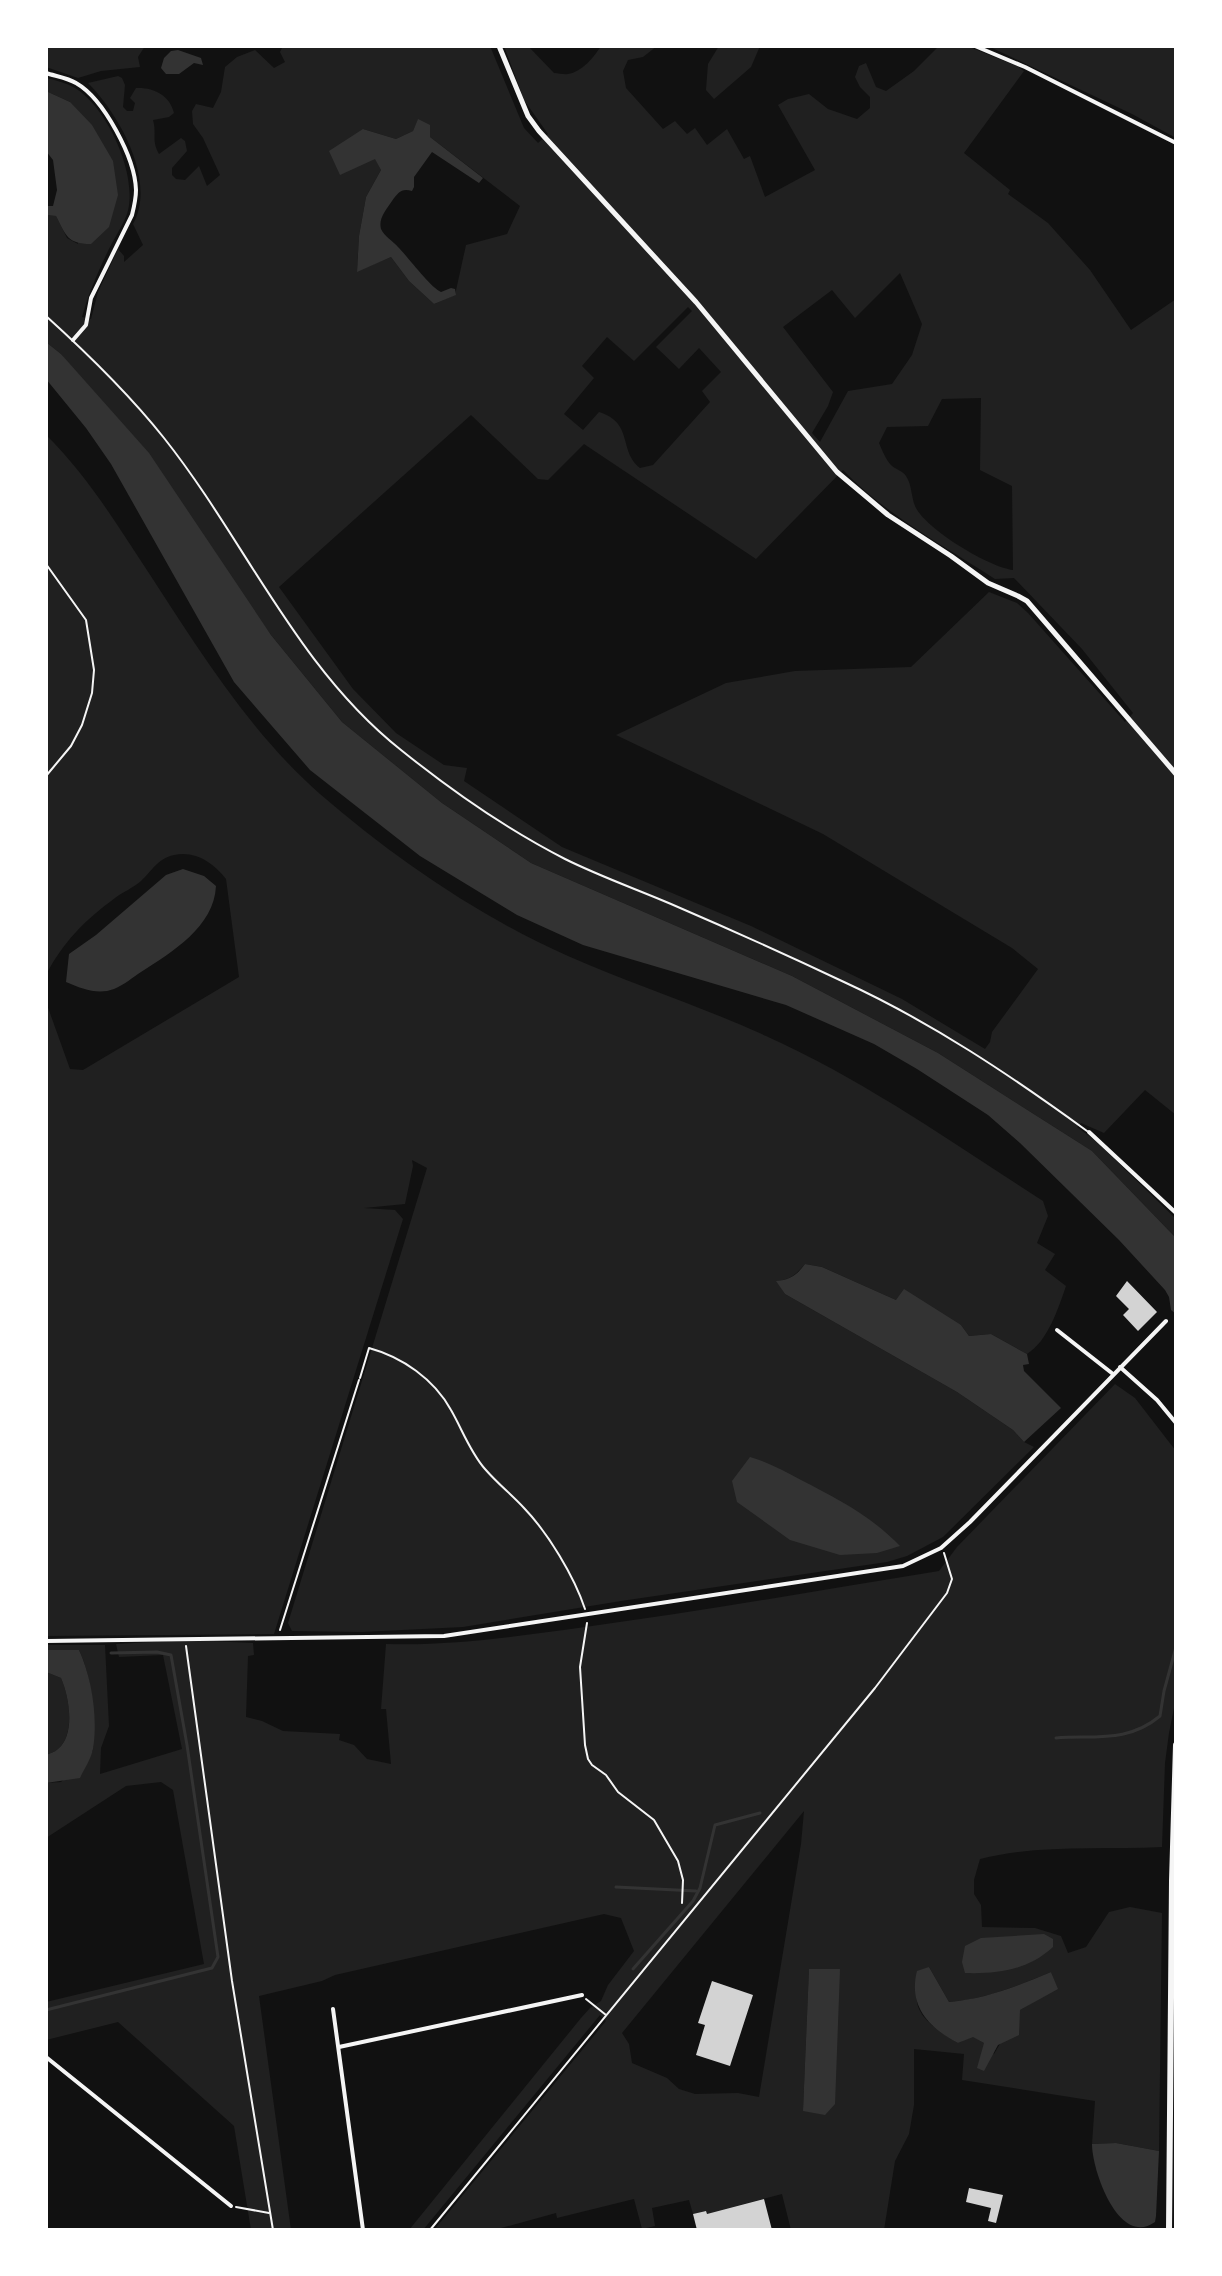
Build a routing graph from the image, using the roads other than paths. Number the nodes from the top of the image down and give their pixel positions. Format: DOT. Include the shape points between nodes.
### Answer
graph roads {
  1 [pos="499,46"];
  2 [pos="975,46"];
  3 [pos="46,73"];
  4 [pos="1176,143"];
  5 [pos="46,316"];
  6 [pos="73,340"];
  7 [pos="1176,774"];
  8 [pos="1089,1132"];
  9 [pos="1176,1213"];
  10 [pos="1166,1321"];
  11 [pos="1057,1330"];
  12 [pos="1120,1367"];
  13 [pos="1113,1374"];
  14 [pos="1176,1423"];
  15 [pos="46,1641"];
  16 [pos="1176,1745"];
  17 [pos="582,1995"];
  18 [pos="333,2009"];
  19 [pos="339,2047"];
  20 [pos="46,2057"];
  21 [pos="1173,2076"];
  22 [pos="1173,2195"];
  23 [pos="231,2206"];
  24 [pos="363,2230"];
  25 [pos="1169,2230"];
  1 -- 7 [label="street" via="539,131 696,302 837,472 888,515 988,583 1027,601"];
  2 -- 4 [label="street"];
  3 -- 6 [label="street" via="75,82 94,97 116,131 136,187 132,215 91,298 86,325"];
  5 -- 6 [label="lane"];
  6 -- 8 [label="lane" via="164,439 331,680 398,748 463,798 542,847 908,1013"];
  8 -- 9 [label="street"];
  10 -- 12 [label="street"];
  11 -- 13 [label="street"];
  12 -- 13 [label="street"];
  12 -- 14 [label="street"];
  13 -- 15 [label="street" via="970,1522 941,1548 903,1566 444,1636"];
  16 -- 21 [label="main road"];
  17 -- 19 [label="street"];
  18 -- 19 [label="street"];
  19 -- 24 [label="street"];
  20 -- 23 [label="street"];
  21 -- 22 [label="main road"];
  22 -- 25 [label="main road"];
}
